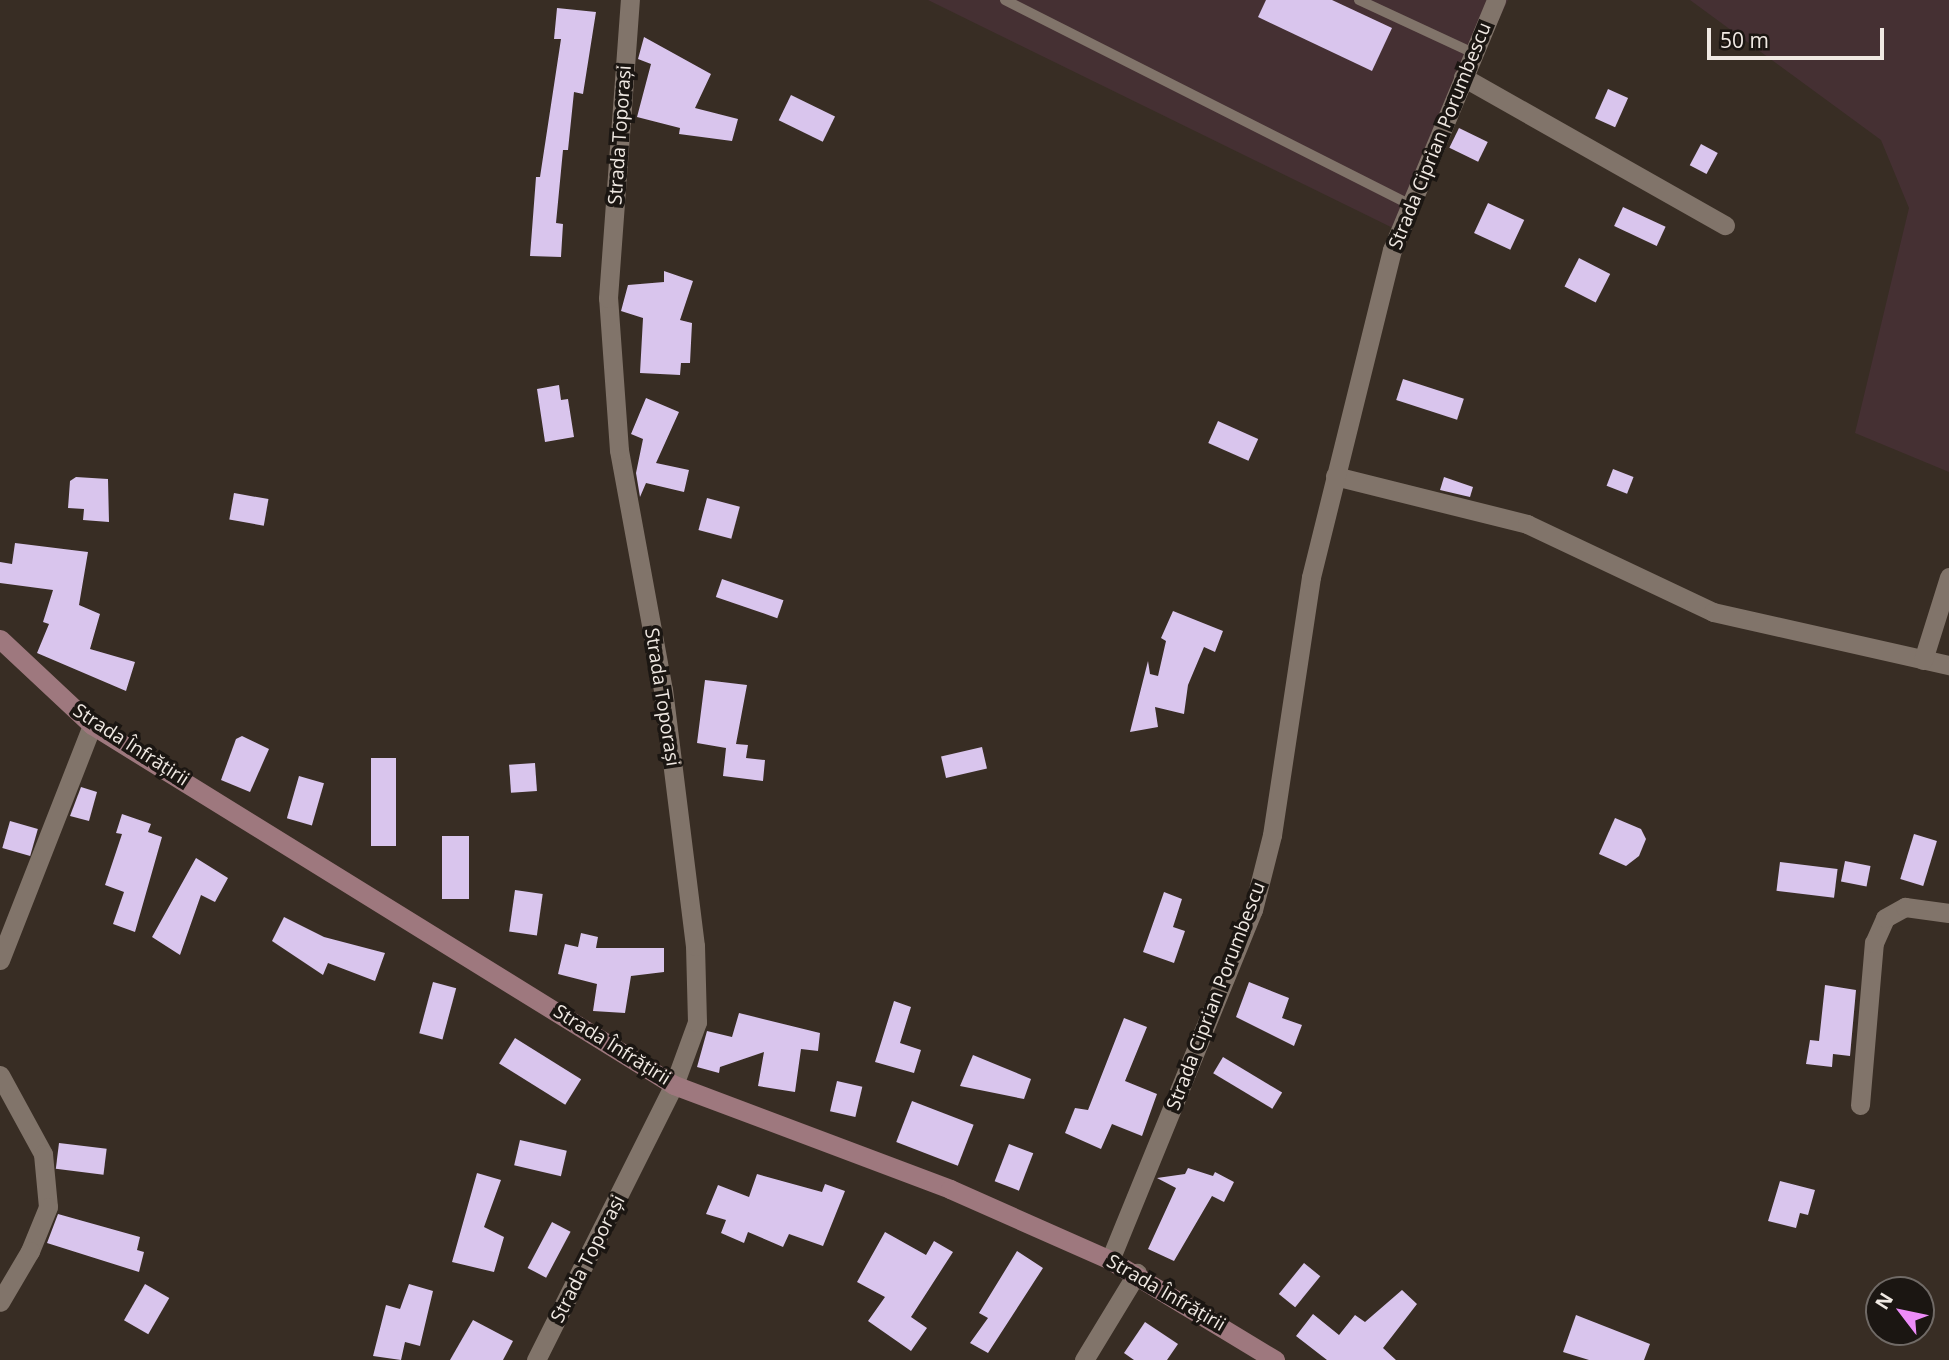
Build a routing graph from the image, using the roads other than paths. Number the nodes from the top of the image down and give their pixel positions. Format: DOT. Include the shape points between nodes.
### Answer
graph roads {
  1 [pos="630,0"];
  2 [pos="1005,0"];
  3 [pos="1359,0"];
  4 [pos="1496,0"];
  5 [pos="1473,53"];
  6 [pos="1463,77"];
  7 [pos="1409,204"];
  8 [pos="1725,225"];
  9 [pos="1335,476"];
  10 [pos="1949,577"];
  11 [pos="0,639"];
  12 [pos="1923,660"];
  13 [pos="1949,665"];
  14 [pos="92,725"];
  15 [pos="1949,913"];
  16 [pos="0,960"];
  17 [pos="0,1075"];
  18 [pos="674,1085"];
  19 [pos="1860,1105"];
  20 [pos="1110,1259"];
  21 [pos="1137,1273"];
  22 [pos="0,1301"];
  23 [pos="536,1360"];
  24 [pos="1084,1360"];
  25 [pos="1275,1360"];
  1 -- 18 [label="street, Strada Toporași" via="608,298 619,450 663,690 695,946 697,1022"];
  2 -- 7 [label="lane"];
  3 -- 5 [label="lane"];
  4 -- 5 [label="street, Strada Ciprian Porumbescu"];
  5 -- 6 [label="street, Strada Ciprian Porumbescu"];
  6 -- 7 [label="street, Strada Ciprian Porumbescu"];
  6 -- 8 [label="street"];
  7 -- 9 [label="street, Strada Ciprian Porumbescu" via="1392,250"];
  9 -- 12 [label="street" via="1527,524 1713,612"];
  9 -- 20 [label="street, Strada Ciprian Porumbescu" via="1298,648 1272,835 1253,910"];
  10 -- 12 [label="street"];
  11 -- 14 [label="main road, Strada Înfrățirii"];
  12 -- 13 [label="street"];
  14 -- 16 [label="street"];
  14 -- 18 [label="main road, Strada Înfrățirii"];
  15 -- 19 [label="street" via="1905,907 1885,918 1874,943"];
  17 -- 22 [label="street" via="43,1154 48,1207 30,1251"];
  18 -- 20 [label="main road, Strada Înfrățirii" via="950,1189"];
  18 -- 23 [label="street, Strada Toporași"];
  20 -- 21 [label="main road, Strada Înfrățirii"];
  21 -- 24 [label="street"];
  21 -- 25 [label="main road, Strada Înfrățirii"];
}
